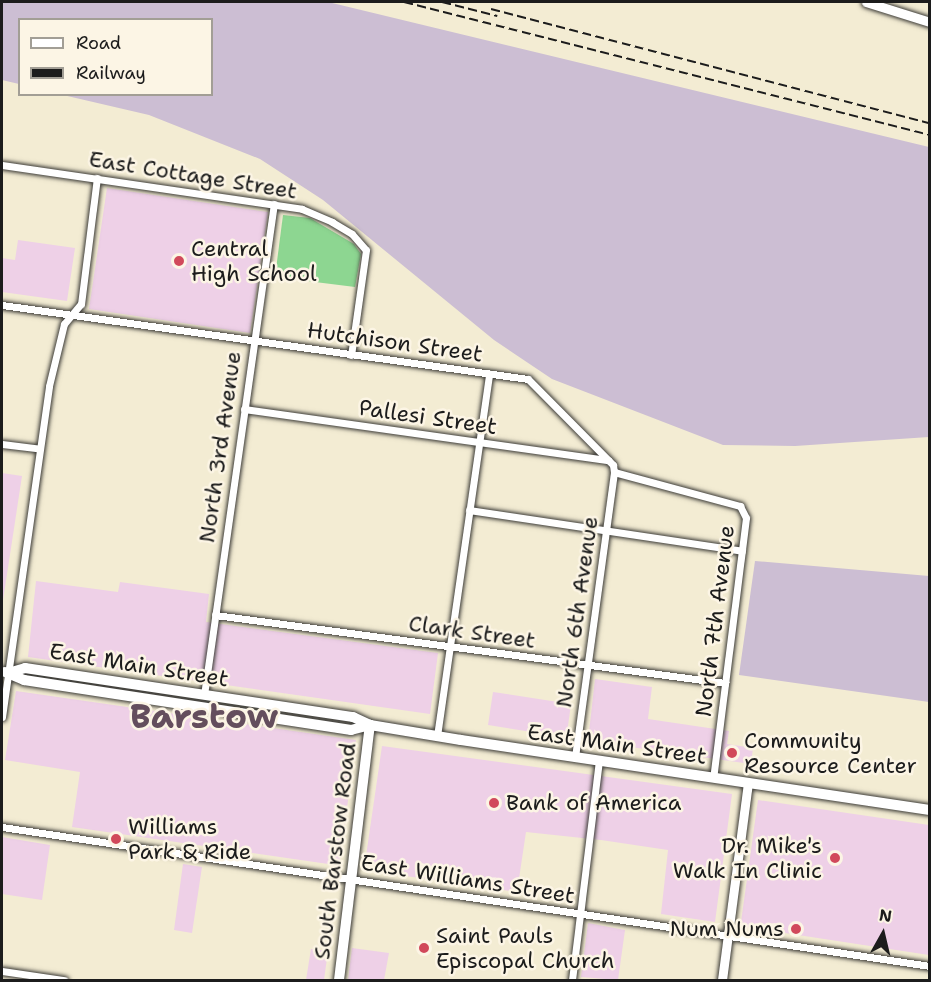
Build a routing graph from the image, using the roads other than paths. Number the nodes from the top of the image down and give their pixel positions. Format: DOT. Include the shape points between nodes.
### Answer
graph roads {
  1 [pos="866,2"];
  2 [pos="930,22"];
  3 [pos="2,165"];
  4 [pos="97,178"];
  5 [pos="273,204"];
  6 [pos="2,305"];
  7 [pos="72,314"];
  8 [pos="253,340"];
  9 [pos="351,355"];
  10 [pos="489,374"];
  11 [pos="244,409"];
  12 [pos="479,441"];
  13 [pos="2,444"];
  14 [pos="40,449"];
  15 [pos="608,460"];
  16 [pos="614,472"];
  17 [pos="469,510"];
  18 [pos="606,530"];
  19 [pos="742,550"];
  20 [pos="215,615"];
  21 [pos="450,647"];
  22 [pos="587,667"];
  23 [pos="5,672"];
  24 [pos="725,683"];
  25 [pos="204,695"];
  26 [pos="2,717"];
  27 [pos="370,725"];
  28 [pos="437,736"];
  29 [pos="574,757"];
  30 [pos="599,761"];
  31 [pos="713,778"];
  32 [pos="748,783"];
  33 [pos="930,810"];
  34 [pos="2,827"];
  35 [pos="352,880"];
  36 [pos="581,914"];
  37 [pos="728,936"];
  38 [pos="930,966"];
  39 [pos="2,971"];
  40 [pos="64,981"];
  41 [pos="339,981"];
  42 [pos="572,981"];
  43 [pos="722,981"];
  1 -- 2 [label="street"];
  3 -- 4 [label="street, East Cottage Street"];
  4 -- 5 [label="street, East Cottage Street"];
  4 -- 7 [label="street" via="81,304"];
  5 -- 8 [label="street, North 3rd Avenue"];
  5 -- 9 [label="street, East Cottage Street" via="302,209 332,222 352,234 366,250"];
  6 -- 7 [label="street, Hutchison Street"];
  7 -- 8 [label="street, Hutchison Street"];
  7 -- 14 [label="street" via="64,324 49,386"];
  8 -- 9 [label="street, Hutchison Street"];
  8 -- 11 [label="street, North 3rd Avenue"];
  9 -- 10 [label="street, Hutchison Street"];
  10 -- 12 [label="street"];
  10 -- 15 [label="street, Hutchison Street" via="528,379"];
  11 -- 12 [label="street, Pallesi Street"];
  11 -- 20 [label="street, North 3rd Avenue"];
  12 -- 15 [label="street, Pallesi Street"];
  12 -- 17 [label="street"];
  13 -- 14 [label="street"];
  14 -- 23 [label="street"];
  15 -- 16 [label="street, Hutchison Street"];
  16 -- 18 [label="street, North 6th Avenue"];
  16 -- 19 [label="street, North 7th Avenue" via="740,506 747,518"];
  17 -- 18 [label="street"];
  17 -- 21 [label="street"];
  18 -- 19 [label="street"];
  18 -- 22 [label="street, North 6th Avenue"];
  19 -- 24 [label="street, North 7th Avenue"];
  20 -- 21 [label="street, Clark Street"];
  20 -- 25 [label="street, North 3rd Avenue"];
  21 -- 22 [label="street, Clark Street"];
  21 -- 28 [label="street"];
  22 -- 24 [label="street, Clark Street"];
  22 -- 29 [label="street, North 6th Avenue"];
  23 -- 25 [label="main road, East Main Street" via="25,668"];
  23 -- 26 [label="street"];
  23 -- 27 [label="main road, East Main Street" via="34,682 351,730"];
  24 -- 31 [label="street, North 7th Avenue"];
  25 -- 27 [label="main road, East Main Street" via="353,717"];
  27 -- 28 [label="main road, East Main Street"];
  27 -- 35 [label="main road, South Barstow Road"];
  28 -- 29 [label="main road, East Main Street"];
  29 -- 30 [label="main road, East Main Street"];
  30 -- 31 [label="main road, East Main Street"];
  30 -- 36 [label="street"];
  31 -- 32 [label="main road, East Main Street"];
  32 -- 33 [label="main road, East Main Street"];
  32 -- 37 [label="street"];
  34 -- 35 [label="street, East Williams Street"];
  35 -- 36 [label="street, East Williams Street"];
  35 -- 41 [label="main road, South Barstow Road"];
  36 -- 37 [label="street, East Williams Street"];
  36 -- 42 [label="street"];
  37 -- 38 [label="street, East Williams Street"];
  37 -- 43 [label="street"];
  39 -- 40 [label="street"];
}
